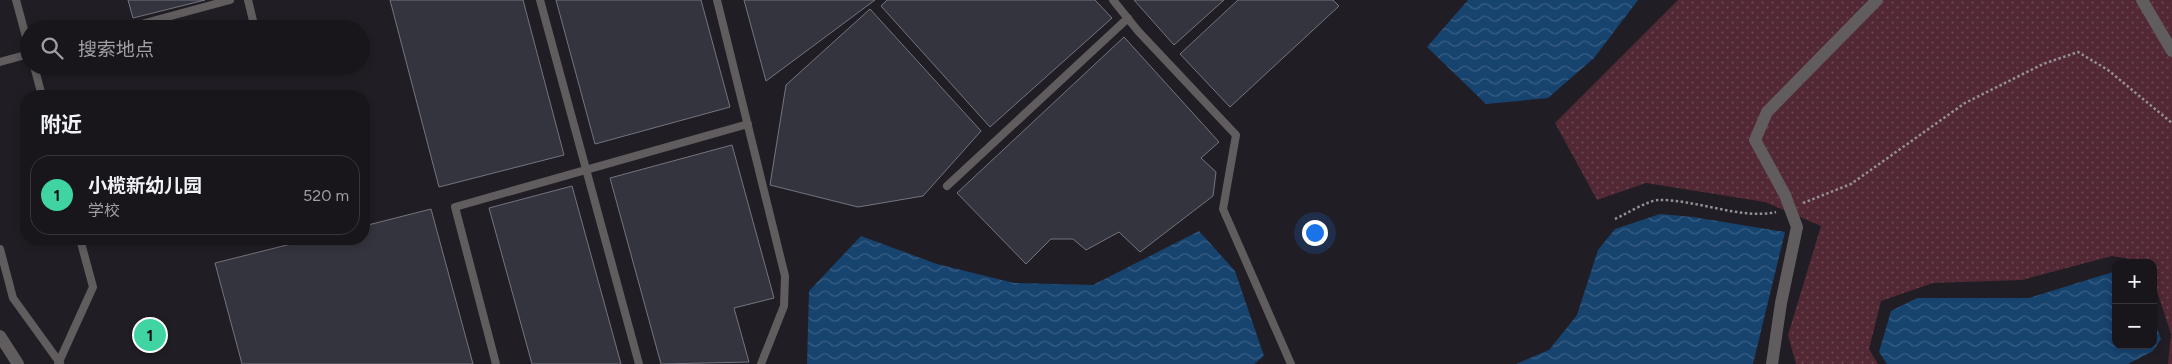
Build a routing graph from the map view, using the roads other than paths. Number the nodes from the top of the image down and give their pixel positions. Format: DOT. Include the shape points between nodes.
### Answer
graph roads {
  1 [pos="16,0"];
  2 [pos="230,0"];
  3 [pos="248,0"];
  4 [pos="540,0"];
  5 [pos="717,0"];
  6 [pos="1113,0"];
  7 [pos="1877,0"];
  8 [pos="2142,0"];
  9 [pos="1128,18"];
  10 [pos="21,20"];
  11 [pos="156,20"];
  12 [pos="253,20"];
  13 [pos="2172,51"];
  14 [pos="20,56"];
  15 [pos="0,62"];
  16 [pos="36,75"];
  17 [pos="40,90"];
  18 [pos="748,124"];
  19 [pos="586,169"];
  20 [pos="947,186"];
  21 [pos="82,245"];
  22 [pos="0,249"];
  23 [pos="0,336"];
  24 [pos="59,363"];
  25 [pos="18,364"];
  26 [pos="496,364"];
  27 [pos="639,364"];
  28 [pos="760,364"];
  29 [pos="1291,364"];
  30 [pos="1772,364"];
  1 -- 10 [label="lane"];
  2 -- 11 [label="lane"];
  3 -- 12 [label="lane"];
  4 -- 19 [label="lane"];
  5 -- 18 [label="lane"];
  6 -- 9 [label="lane"];
  7 -- 30 [label="street" via="1767,112 1755,140 1785,195 1797,227"];
  8 -- 13 [label="street"];
  9 -- 20 [label="lane"];
  9 -- 29 [label="lane" via="1236,135 1223,209"];
  14 -- 15 [label="lane"];
  16 -- 17 [label="lane"];
  18 -- 19 [label="lane"];
  18 -- 28 [label="lane" via="785,276 784,306"];
  19 -- 26 [label="lane" via="455,207"];
  19 -- 27 [label="lane"];
  21 -- 24 [label="lane" via="93,287"];
  22 -- 24 [label="lane" via="13,298"];
  23 -- 25 [label="street"];
}
